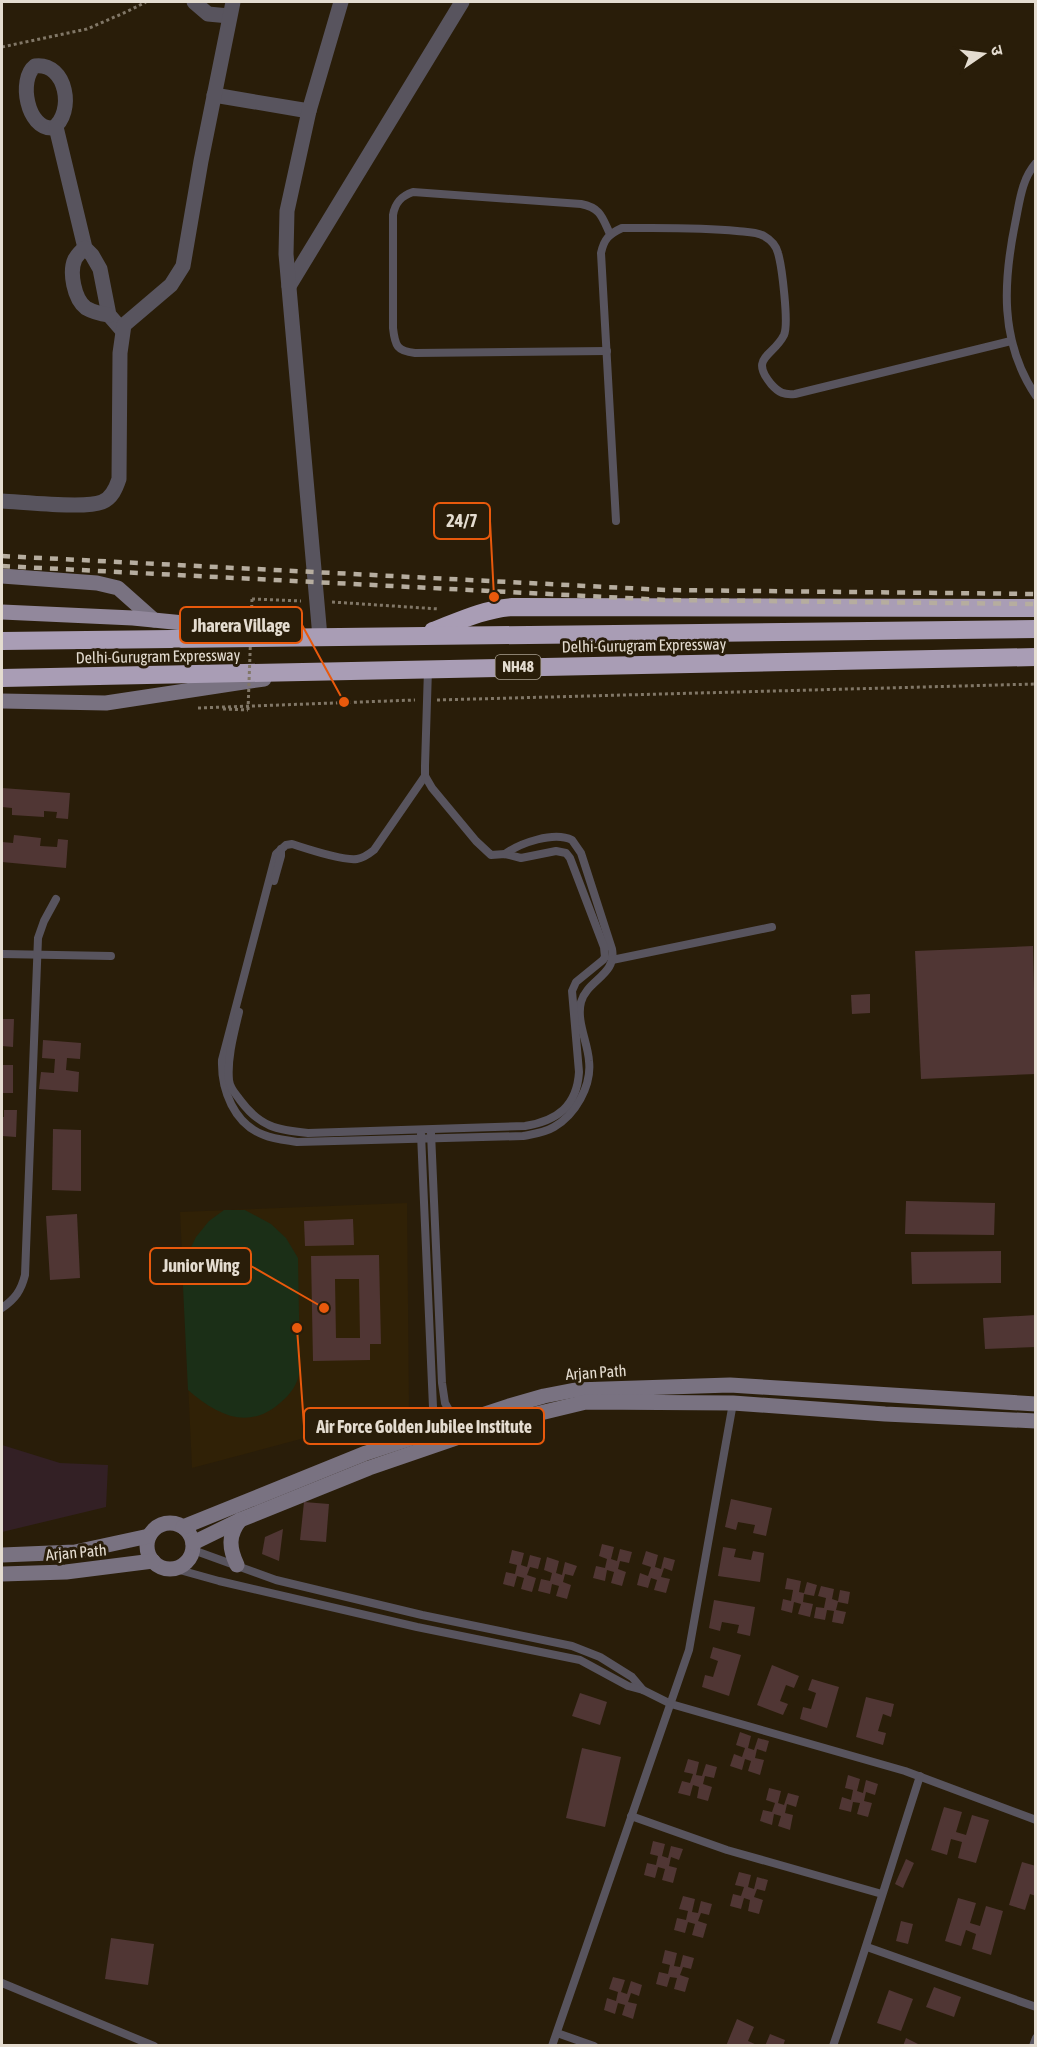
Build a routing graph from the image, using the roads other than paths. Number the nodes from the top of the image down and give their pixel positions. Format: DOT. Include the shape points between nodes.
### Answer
graph roads {
  1 [pos="194,2"];
  2 [pos="341,2"];
  3 [pos="462,2"];
  4 [pos="231,9"];
  5 [pos="214,95"];
  6 [pos="309,111"];
  7 [pos="56,127"];
  8 [pos="1035,163"];
  9 [pos="610,234"];
  10 [pos="85,248"];
  11 [pos="289,286"];
  12 [pos="109,315"];
  13 [pos="122,330"];
  14 [pos="1011,341"];
  15 [pos="607,351"];
  16 [pos="1035,396"];
  17 [pos="2,501"];
  18 [pos="616,521"];
  19 [pos="2,576"];
  20 [pos="1035,608"];
  21 [pos="2,612"];
  22 [pos="154,620"];
  23 [pos="1035,629"];
  24 [pos="420,636"];
  25 [pos="320,637"];
  26 [pos="2,641"];
  27 [pos="1035,657"];
  28 [pos="428,669"];
  29 [pos="314,671"];
  30 [pos="2,678"];
  31 [pos="2,701"];
  32 [pos="425,776"];
  33 [pos="505,854"];
  34 [pos="56,899"];
  35 [pos="772,927"];
  36 [pos="2,954"];
  37 [pos="37,954"];
  38 [pos="111,956"];
  39 [pos="612,960"];
  40 [pos="426,1134"];
  41 [pos="2,1308"];
  42 [pos="733,1403"];
  43 [pos="1035,1404"];
  44 [pos="1035,1421"];
  45 [pos="456,1423"];
  46 [pos="434,1430"];
  47 [pos="240,1520"];
  48 [pos="183,1527"];
  49 [pos="149,1536"];
  50 [pos="193,1547"];
  51 [pos="2,1555"];
  52 [pos="153,1561"];
  53 [pos="237,1565"];
  54 [pos="176,1569"];
  55 [pos="2,1574"];
  56 [pos="643,1689"];
  57 [pos="671,1704"];
  58 [pos="920,1776"];
  59 [pos="631,1816"];
  60 [pos="1035,1820"];
  61 [pos="882,1894"];
  62 [pos="867,1947"];
  63 [pos="2,1983"];
  64 [pos="1035,2007"];
  65 [pos="556,2033"];
  66 [pos="1035,2038"];
  67 [pos="154,2046"];
  68 [pos="552,2046"];
  69 [pos="594,2046"];
  70 [pos="833,2046"];
  71 [pos="1033,2046"];
  1 -- 4 [label="street" via="208,14"];
  2 -- 6 [label="street"];
  3 -- 11 [label="street"];
  4 -- 5 [label="street"];
  5 -- 6 [label="street"];
  5 -- 13 [label="street" via="183,266 171,285"];
  6 -- 11 [label="street" via="287,211"];
  7 -- 10 [label="street"];
  8 -- 14 [label="lane" via="1024,180 1007,267 1006,308"];
  9 -- 14 [label="lane" via="622,228 701,228 761,234 772,242 778,253 786,321 784,334 761,367 777,391 785,395"];
  9 -- 15 [label="lane" via="601,253"];
  9 -- 15 [label="lane" via="600,212 581,204 413,192 397,203 393,215 393,328 394,340 403,352"];
  10 -- 12 [label="street" via="100,269"];
  10 -- 12 [label="street" via="74,263 77,294 87,308"];
  11 -- 25 [label="street"];
  12 -- 13 [label="street"];
  13 -- 17 [label="street" via="119,479 114,492 103,501 85,504"];
  14 -- 16 [label="lane"];
  15 -- 18 [label="lane"];
  19 -- 22 [label="main road" via="118,588"];
  20 -- 24 [label="highway" via="512,607 483,612"];
  21 -- 22 [label="main road"];
  22 -- 25 [label="main road"];
  23 -- 24 [label="highway, Delhi-Gurugram Expressway / NH48"];
  24 -- 25 [label="highway, Delhi-Gurugram Expressway / NH48"];
  25 -- 26 [label="highway, Delhi-Gurugram Expressway / NH48"];
  27 -- 28 [label="highway, Delhi-Gurugram Expressway / NH48"];
  28 -- 29 [label="highway, Delhi-Gurugram Expressway / NH48"];
  28 -- 32 [label="lane"];
  29 -- 30 [label="highway, Delhi-Gurugram Expressway / NH48"];
  29 -- 31 [label="main road" via="106,704"];
  32 -- 33 [label="lane" via="487,853"];
  32 -- 40 [label="lane" via="366,856 348,859 292,844 281,849 229,1068 233,1091 251,1114 272,1127 308,1133"];
  33 -- 39 [label="lane" via="533,841 560,836 572,840 581,853 612,949"];
  33 -- 40 [label="lane" via="521,858 556,851 566,853 604,948 603,960 576,982 572,991 579,1081 569,1104 548,1121"];
  34 -- 37 [label="lane" via="41,929"];
  35 -- 39 [label="lane"];
  36 -- 37 [label="lane"];
  37 -- 38 [label="lane"];
  37 -- 41 [label="lane" via="25,1275 17,1296"];
  39 -- 40 [label="lane" via="581,1003 590,1071 579,1101 563,1121 546,1131 523,1136"];
  40 -- 45 [label="lane" via="443,1394"];
  40 -- 46 [label="lane"];
  42 -- 44 [label="main road, Arjan Path"];
  42 -- 47 [label="main road, Arjan Path" via="586,1402 565,1406 503,1422 369,1468"];
  42 -- 57 [label="lane" via="689,1650"];
  43 -- 45 [label="main road, Arjan Path" via="730,1385 602,1389 544,1396"];
  45 -- 46 [label="main road, Arjan Path"];
  46 -- 48 [label="main road, Arjan Path" via="366,1453"];
  47 -- 50 [label="main road, Arjan Path"];
  47 -- 53 [label="main road" via="230,1540"];
  48 -- 49 [label="main road" via="164,1524"];
  48 -- 50 [label="main road"];
  49 -- 51 [label="main road, Arjan Path" via="75,1552"];
  49 -- 52 [label="main road" via="148,1549"];
  50 -- 53 [label="lane"];
  50 -- 54 [label="main road" via="188,1562"];
  52 -- 54 [label="main road"];
  52 -- 55 [label="main road, Arjan Path" via="66,1572"];
  53 -- 56 [label="lane" via="276,1580 572,1646 600,1657 632,1677"];
  54 -- 56 [label="lane" via="417,1627 580,1660 633,1688"];
  56 -- 57 [label="lane"];
  57 -- 58 [label="lane"];
  57 -- 59 [label="lane"];
  58 -- 60 [label="lane"];
  58 -- 61 [label="lane"];
  59 -- 61 [label="lane" via="728,1850"];
  59 -- 65 [label="lane"];
  61 -- 62 [label="lane"];
  62 -- 64 [label="lane"];
  62 -- 70 [label="lane"];
  63 -- 67 [label="lane"];
  65 -- 68 [label="lane"];
  65 -- 69 [label="lane"];
  66 -- 71 [label="lane"];
}
